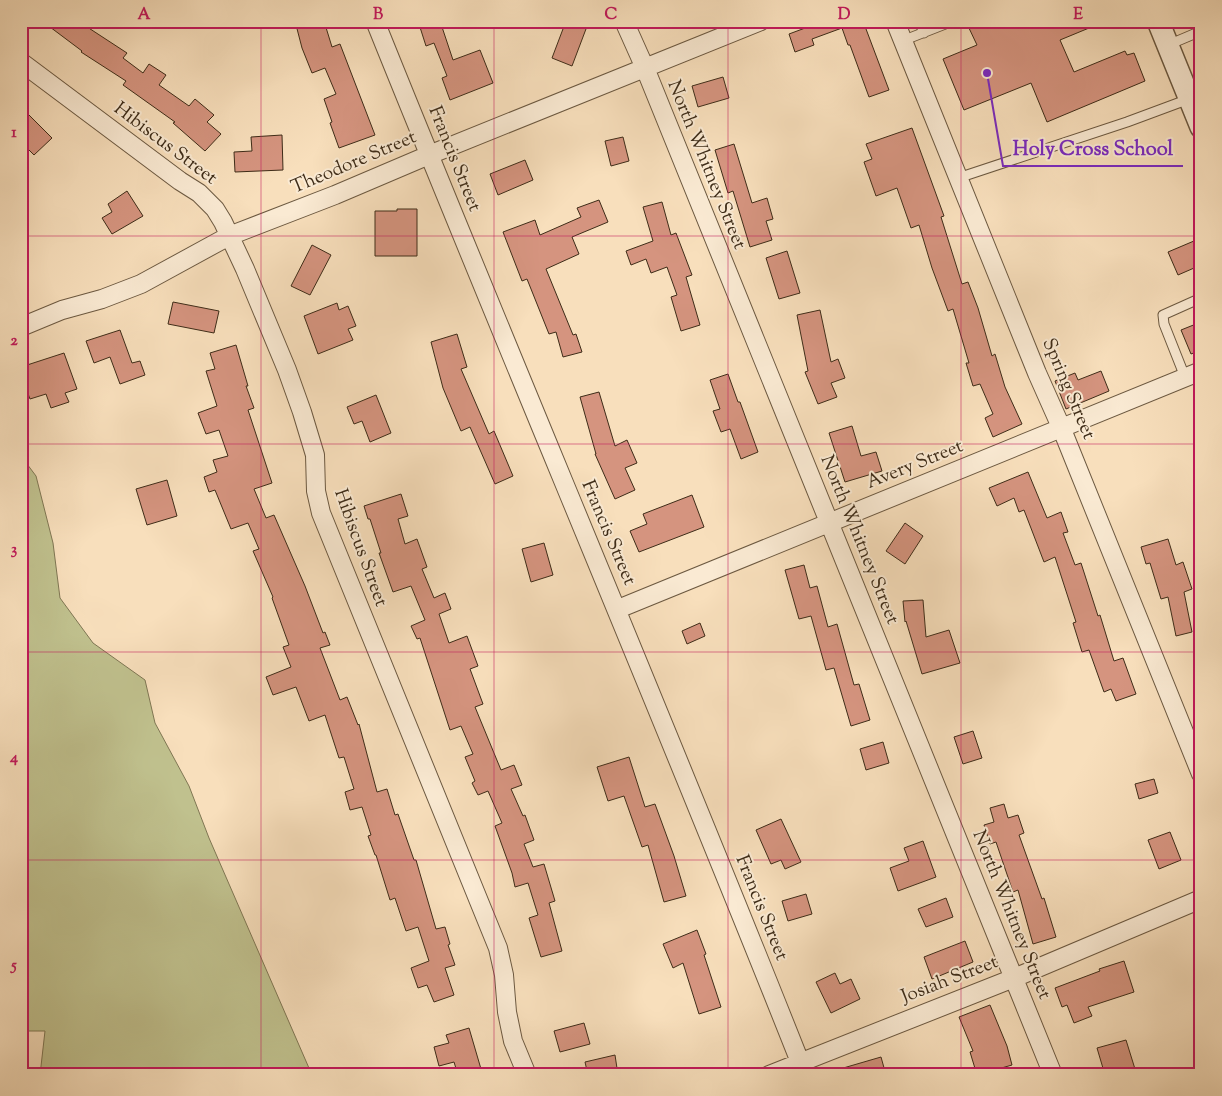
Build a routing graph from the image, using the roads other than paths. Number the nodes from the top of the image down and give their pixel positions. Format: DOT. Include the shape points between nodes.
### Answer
graph roads {
  1 [pos="375,21"];
  2 [pos="624,21"];
  3 [pos="761,21"];
  4 [pos="894,21"];
  5 [pos="919,21"];
  6 [pos="953,21"];
  7 [pos="1158,21"];
  8 [pos="1201,31"];
  9 [pos="924,33"];
  10 [pos="902,41"];
  11 [pos="1168,45"];
  12 [pos="21,62"];
  13 [pos="645,68"];
  14 [pos="1192,91"];
  15 [pos="1201,127"];
  16 [pos="429,155"];
  17 [pos="958,178"];
  18 [pos="229,236"];
  19 [pos="1201,298"];
  20 [pos="21,326"];
  21 [pos="1193,374"];
  22 [pos="1061,427"];
  23 [pos="829,522"];
  24 [pos="618,609"];
  25 [pos="1201,774"];
  26 [pos="1201,899"];
  27 [pos="1014,978"];
  28 [pos="797,1067"];
  29 [pos="527,1075"];
  30 [pos="769,1075"];
  31 [pos="1053,1075"];
  1 -- 16 [label="street, Francis Street"];
  2 -- 13 [label="street, North Whitney Street"];
  3 -- 13 [label="street, Theodore Street"];
  4 -- 10 [label="street, Spring Street"];
  5 -- 9 [label="lane"];
  6 -- 9 [label="lane"];
  7 -- 11 [label="street"];
  8 -- 11 [label="lane"];
  9 -- 10 [label="lane"];
  10 -- 17 [label="street, Spring Street"];
  11 -- 14 [label="street"];
  12 -- 18 [label="street, Hibiscus Street" via="199,193 215,209"];
  13 -- 16 [label="street, Theodore Street"];
  13 -- 23 [label="street, North Whitney Street"];
  14 -- 15 [label="street"];
  14 -- 17 [label="lane" via="1127,122"];
  16 -- 18 [label="street, Theodore Street"];
  16 -- 24 [label="street, Francis Street"];
  17 -- 22 [label="street, Spring Street"];
  18 -- 20 [label="street, Theodore Street" via="141,284"];
  18 -- 29 [label="street, Hibiscus Street" via="302,412 314,455 321,513 498,948 513,1041"];
  19 -- 21 [label="lane" via="1163,315 1164,324"];
  21 -- 22 [label="street, Avery Street"];
  22 -- 23 [label="street, Avery Street"];
  22 -- 25 [label="street, Spring Street"];
  23 -- 24 [label="street, Avery Street"];
  23 -- 27 [label="street, North Whitney Street"];
  24 -- 28 [label="street, Francis Street"];
  26 -- 27 [label="street, Josiah Street"];
  27 -- 28 [label="street, Josiah Street"];
  27 -- 31 [label="street, North Whitney Street"];
  28 -- 30 [label="street, Josiah Street"];
}
